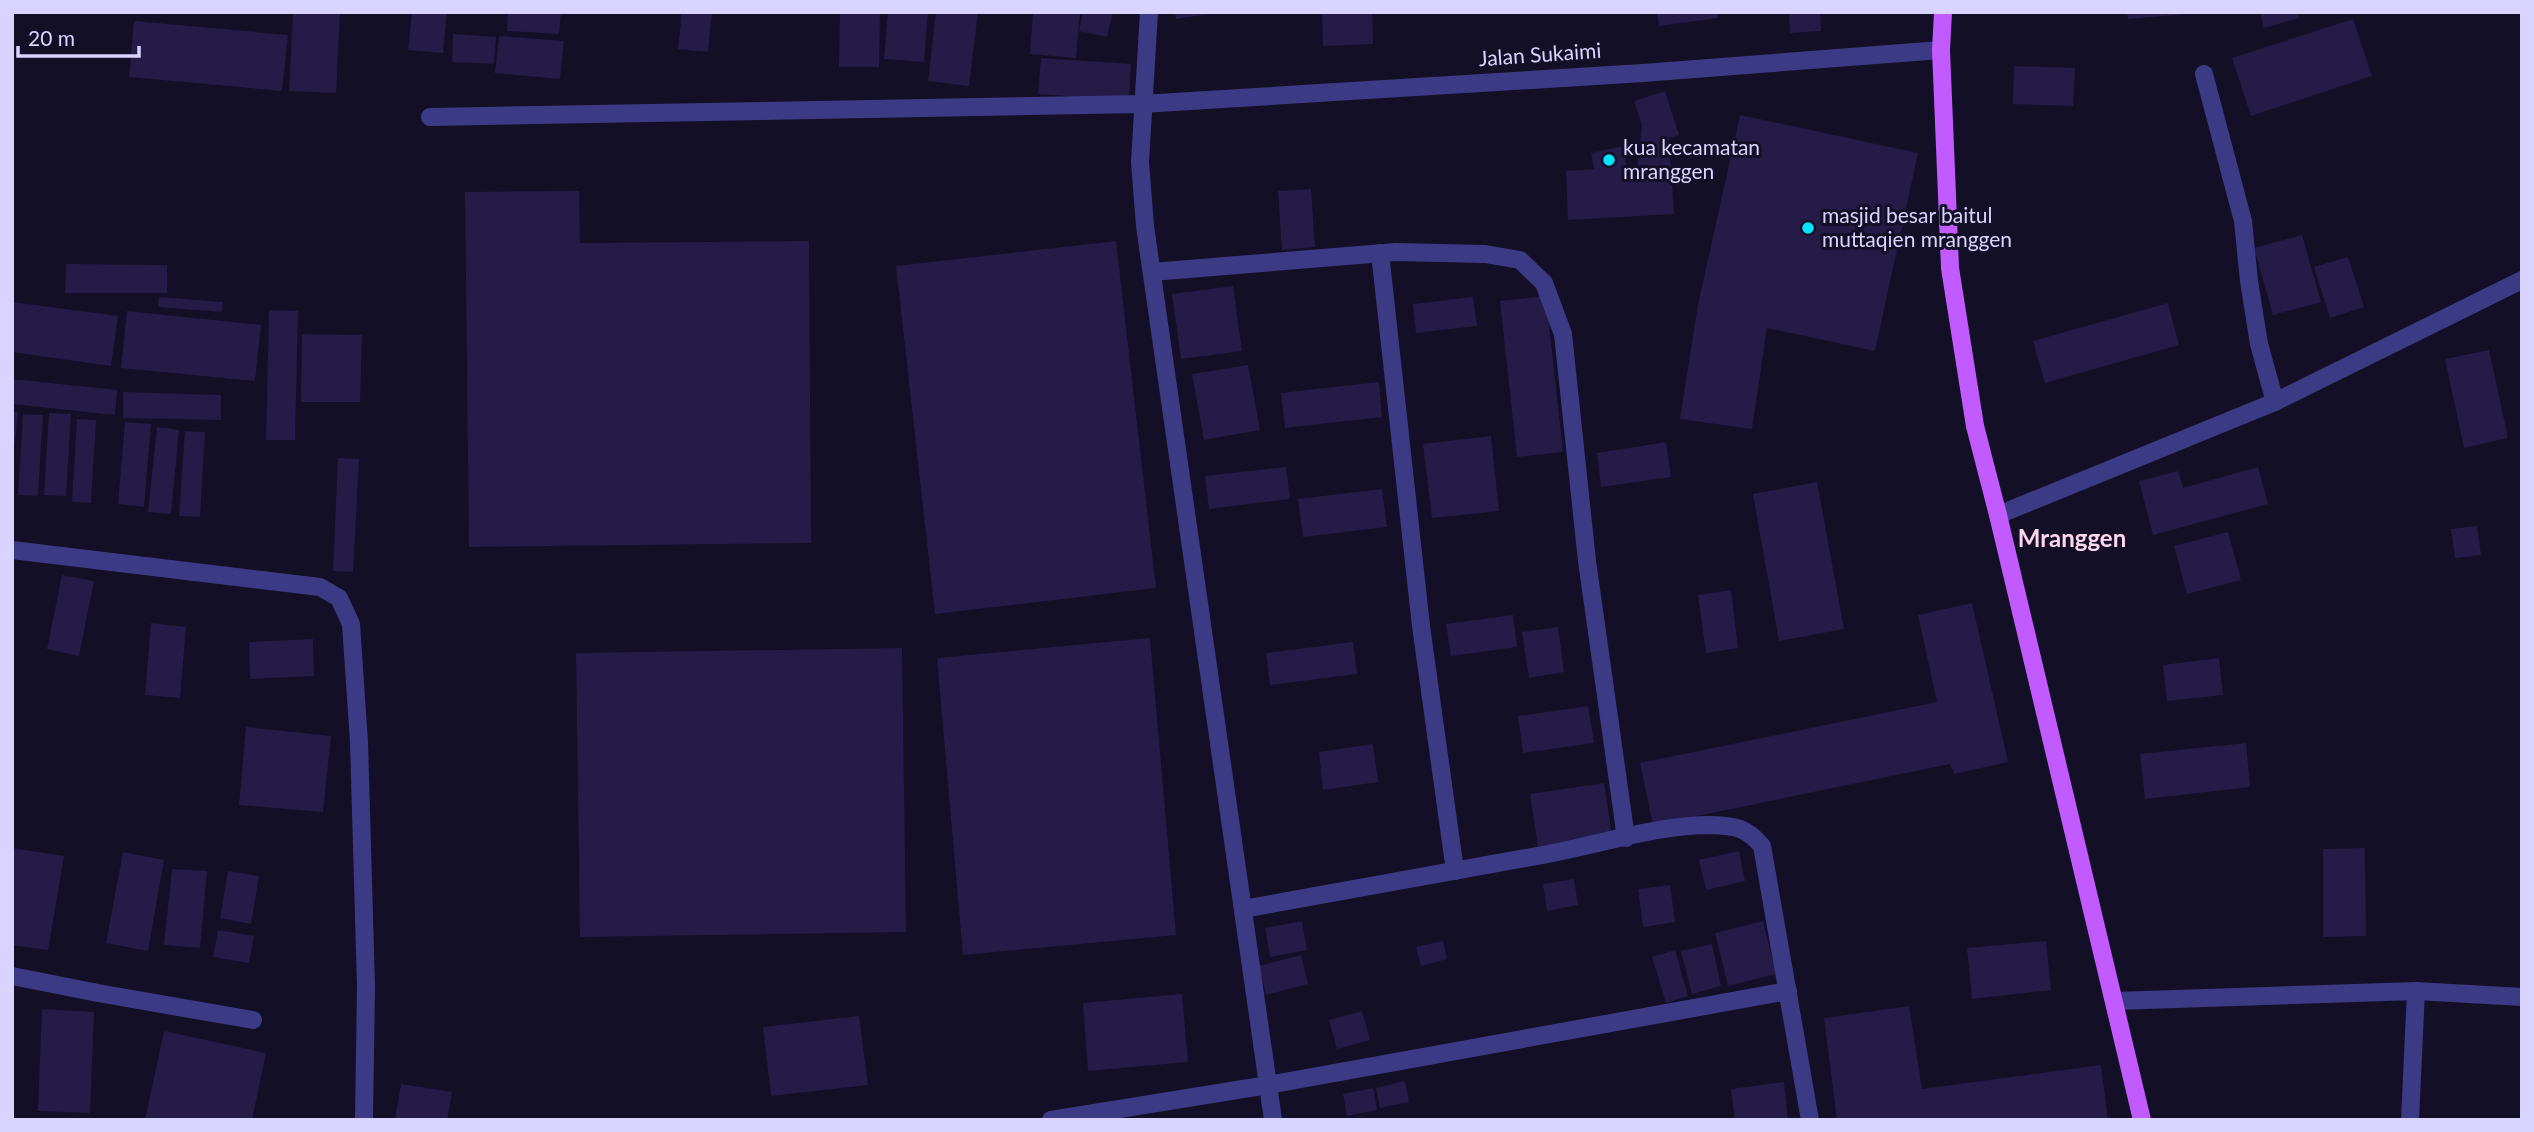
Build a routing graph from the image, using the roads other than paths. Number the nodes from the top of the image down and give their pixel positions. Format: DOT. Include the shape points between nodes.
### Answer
graph roads {
  1 [pos="1149,12"];
  2 [pos="1943,12"];
  3 [pos="1941,50"];
  4 [pos="2204,74"];
  5 [pos="1142,104"];
  6 [pos="430,117"];
  7 [pos="1380,253"];
  8 [pos="1152,272"];
  9 [pos="2522,280"];
  10 [pos="2275,402"];
  11 [pos="1998,515"];
  12 [pos="12,550"];
  13 [pos="1626,838"];
  14 [pos="1455,871"];
  15 [pos="1243,909"];
  16 [pos="12,975"];
  17 [pos="1788,990"];
  18 [pos="2416,992"];
  19 [pos="2522,997"];
  20 [pos="2115,1001"];
  21 [pos="253,1020"];
  22 [pos="1268,1085"];
  23 [pos="1072,1118"];
  24 [pos="364,1120"];
  25 [pos="1051,1120"];
  26 [pos="1273,1120"];
  27 [pos="1810,1120"];
  28 [pos="2142,1120"];
  29 [pos="2410,1120"];
  1 -- 5 [label="street"];
  2 -- 3 [label="main road"];
  3 -- 5 [label="street, Jalan Sukaimi"];
  3 -- 11 [label="main road" via="1950,268 1975,426"];
  4 -- 10 [label="street" via="2243,221 2259,344"];
  5 -- 6 [label="street, Jalan Sukaimi"];
  5 -- 8 [label="street" via="1140,162"];
  7 -- 8 [label="street"];
  7 -- 13 [label="street" via="1485,254 1520,260 1544,284 1563,334 1587,561"];
  7 -- 14 [label="street" via="1421,626"];
  8 -- 15 [label="street"];
  9 -- 10 [label="street"];
  10 -- 11 [label="street"];
  11 -- 20 [label="main road"];
  12 -- 24 [label="street" via="320,587 339,598 351,624 359,742 366,986"];
  13 -- 14 [label="street"];
  13 -- 17 [label="street" via="1709,825 1751,833 1762,846"];
  14 -- 15 [label="street"];
  15 -- 22 [label="street"];
  16 -- 21 [label="street"];
  17 -- 22 [label="street"];
  17 -- 27 [label="street"];
  18 -- 19 [label="street"];
  18 -- 20 [label="street"];
  18 -- 29 [label="street"];
  20 -- 28 [label="main road"];
  22 -- 23 [label="street"];
  22 -- 26 [label="street"];
  23 -- 25 [label="street"];
}
